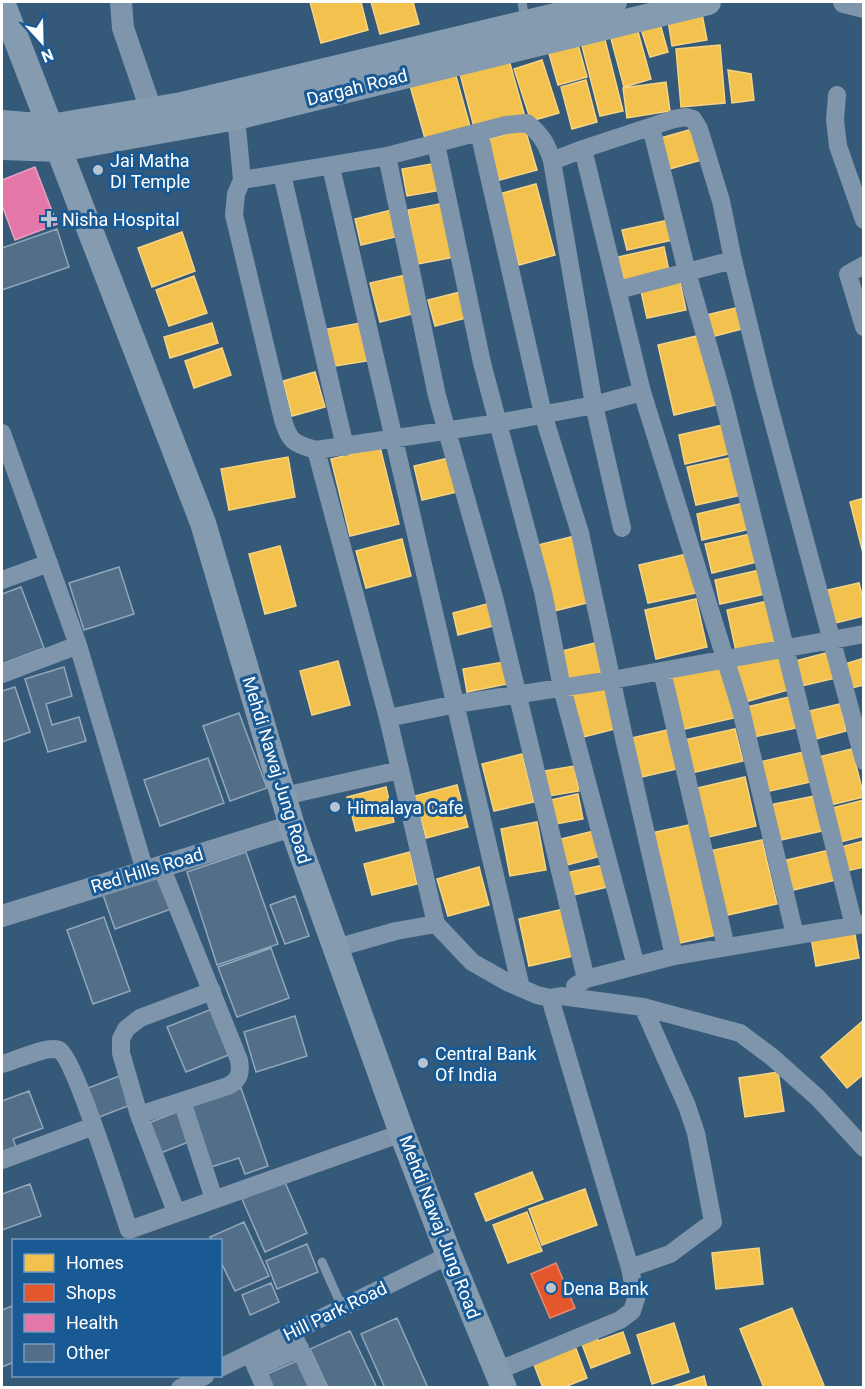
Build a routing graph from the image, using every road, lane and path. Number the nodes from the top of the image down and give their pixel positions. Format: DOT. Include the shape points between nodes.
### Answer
graph roads {
  1 [pos="2,2"];
  2 [pos="120,2"];
  3 [pos="708,2"];
  4 [pos="844,2"];
  5 [pos="598,3"];
  6 [pos="864,7"];
  7 [pos="524,12"];
  8 [pos="837,96"];
  9 [pos="151,110"];
  10 [pos="236,117"];
  11 [pos="2,123"];
  12 [pos="651,128"];
  13 [pos="479,132"];
  14 [pos="55,138"];
  15 [pos="436,144"];
  16 [pos="2,147"];
  17 [pos="583,149"];
  18 [pos="387,156"];
  19 [pos="552,161"];
  20 [pos="331,167"];
  21 [pos="282,174"];
  22 [pos="242,180"];
  23 [pos="864,220"];
  24 [pos="733,260"];
  25 [pos="864,265"];
  26 [pos="687,272"];
  27 [pos="618,290"];
  28 [pos="864,327"];
  29 [pos="642,392"];
  30 [pos="594,405"];
  31 [pos="543,414"];
  32 [pos="498,423"];
  33 [pos="446,430"];
  34 [pos="2,433"];
  35 [pos="395,439"];
  36 [pos="345,447"];
  37 [pos="316,450"];
  38 [pos="622,528"];
  39 [pos="49,564"];
  40 [pos="2,580"];
  41 [pos="864,634"];
  42 [pos="830,640"];
  43 [pos="78,645"];
  44 [pos="784,649"];
  45 [pos="726,660"];
  46 [pos="662,671"];
  47 [pos="2,674"];
  48 [pos="612,680"];
  49 [pos="562,688"];
  50 [pos="518,696"];
  51 [pos="456,704"];
  52 [pos="388,718"];
  53 [pos="864,761"];
  54 [pos="400,770"];
  55 [pos="284,796"];
  56 [pos="292,826"];
  57 [pos="153,869"];
  58 [pos="2,916"];
  59 [pos="436,924"];
  60 [pos="859,925"];
  61 [pos="795,935"];
  62 [pos="726,947"];
  63 [pos="336,948"];
  64 [pos="674,956"];
  65 [pos="636,966"];
  66 [pos="586,980"];
  67 [pos="521,987"];
  68 [pos="212,991"];
  69 [pos="556,997"];
  70 [pos="643,1007"];
  71 [pos="2,1064"];
  72 [pos="182,1101"];
  73 [pos="139,1115"];
  74 [pos="94,1126"];
  75 [pos="402,1132"];
  76 [pos="864,1148"];
  77 [pos="2,1160"];
  78 [pos="214,1199"];
  79 [pos="176,1212"];
  80 [pos="449,1255"];
  81 [pos="322,1262"];
  82 [pos="630,1268"];
  83 [pos="342,1307"];
  84 [pos="296,1340"];
  85 [pos="253,1361"];
  86 [pos="222,1368"];
  87 [pos="203,1377"];
  88 [pos="500,1379"];
  89 [pos="180,1388"];
  90 [pos="265,1388"];
  91 [pos="318,1388"];
  1 -- 14 [label="main road, Mehdi Nawaj Jung Road"];
  2 -- 9 [label="street" via="123,28"];
  3 -- 10 [label="main road, Dargah Road"];
  4 -- 6 [label="street"];
  5 -- 7 [label="main road, Dargah Road"];
  7 -- 9 [label="main road, Dargah Road" via="182,105"];
  8 -- 23 [label="street" via="838,146"];
  9 -- 14 [label="main road, Dargah Road"];
  10 -- 14 [label="main road, Dargah Road"];
  10 -- 22 [label="street"];
  11 -- 14 [label="main road, Dargah Road"];
  12 -- 17 [label="street"];
  12 -- 24 [label="street" via="674,118 693,119 721,201"];
  12 -- 26 [label="street"];
  13 -- 15 [label="street"];
  13 -- 19 [label="street" via="527,123 539,132"];
  13 -- 31 [label="street"];
  14 -- 16 [label="main road, Dargah Road"];
  14 -- 55 [label="main road, Mehdi Nawaj Jung Road" via="203,523"];
  15 -- 18 [label="street"];
  15 -- 32 [label="street"];
  17 -- 19 [label="street"];
  17 -- 27 [label="street"];
  18 -- 20 [label="street"];
  18 -- 33 [label="street"];
  19 -- 30 [label="street"];
  20 -- 21 [label="street"];
  20 -- 35 [label="street"];
  21 -- 22 [label="street"];
  21 -- 36 [label="street"];
  22 -- 37 [label="street" via="234,215 283,420 295,443"];
  24 -- 26 [label="street"];
  24 -- 42 [label="street"];
  25 -- 28 [label="street" via="848,274"];
  26 -- 27 [label="street"];
  26 -- 44 [label="street" via="722,394"];
  27 -- 29 [label="street"];
  29 -- 30 [label="street"];
  29 -- 45 [label="street"];
  30 -- 31 [label="street"];
  30 -- 38 [label="street"];
  31 -- 32 [label="street"];
  31 -- 48 [label="street" via="580,533"];
  32 -- 33 [label="street"];
  32 -- 49 [label="street" via="543,592"];
  33 -- 35 [label="street"];
  33 -- 50 [label="street"];
  34 -- 39 [label="street"];
  35 -- 36 [label="street"];
  35 -- 51 [label="street"];
  36 -- 37 [label="street"];
  37 -- 52 [label="street"];
  39 -- 40 [label="street"];
  39 -- 43 [label="street"];
  41 -- 42 [label="street"];
  42 -- 44 [label="street"];
  42 -- 53 [label="street"];
  43 -- 47 [label="street"];
  43 -- 57 [label="street"];
  44 -- 45 [label="street"];
  44 -- 60 [label="street"];
  45 -- 46 [label="street"];
  45 -- 61 [label="street"];
  46 -- 48 [label="street"];
  46 -- 62 [label="street"];
  48 -- 49 [label="street"];
  48 -- 64 [label="street"];
  49 -- 50 [label="street"];
  49 -- 65 [label="street"];
  50 -- 51 [label="street"];
  50 -- 66 [label="street"];
  51 -- 52 [label="street"];
  51 -- 67 [label="street"];
  52 -- 54 [label="street"];
  54 -- 55 [label="street"];
  54 -- 59 [label="street"];
  55 -- 56 [label="main road, Mehdi Nawaj Jung Road"];
  56 -- 57 [label="street, Red Hills Road"];
  56 -- 63 [label="main road, Mehdi Nawaj Jung Road"];
  57 -- 58 [label="street, Red Hills Road"];
  57 -- 68 [label="street"];
  59 -- 63 [label="street"];
  59 -- 67 [label="street" via="472,962"];
  60 -- 61 [label="street"];
  61 -- 62 [label="street"];
  62 -- 64 [label="street"];
  63 -- 75 [label="main road, Mehdi Nawaj Jung Road"];
  64 -- 65 [label="street"];
  65 -- 66 [label="street"];
  66 -- 69 [label="street"];
  67 -- 69 [label="street" via="537,995"];
  68 -- 72 [label="street" via="241,1071 228,1086"];
  68 -- 73 [label="street" via="140,1018 126,1029 121,1053"];
  69 -- 70 [label="street"];
  69 -- 82 [label="street"];
  70 -- 76 [label="street" via="740,1033 818,1098"];
  70 -- 82 [label="street" via="693,1124 713,1222 669,1254"];
  71 -- 74 [label="street" via="49,1048 59,1050"];
  72 -- 73 [label="street"];
  72 -- 78 [label="street"];
  73 -- 79 [label="street"];
  74 -- 77 [label="street"];
  74 -- 79 [label="street" via="129,1230"];
  75 -- 78 [label="street"];
  75 -- 80 [label="main road, Mehdi Nawaj Jung Road"];
  78 -- 79 [label="street"];
  80 -- 83 [label="street, Hill Park Road"];
  80 -- 88 [label="main road, Mehdi Nawaj Jung Road"];
  81 -- 83 [label="lane"];
  82 -- 88 [label="street" via="636,1299 632,1311"];
  83 -- 84 [label="street, Hill Park Road"];
  84 -- 85 [label="street, Hill Park Road"];
  84 -- 91 [label="street"];
  85 -- 86 [label="street, Hill Park Road"];
  85 -- 90 [label="street"];
  87 -- 89 [label="street"];
}
